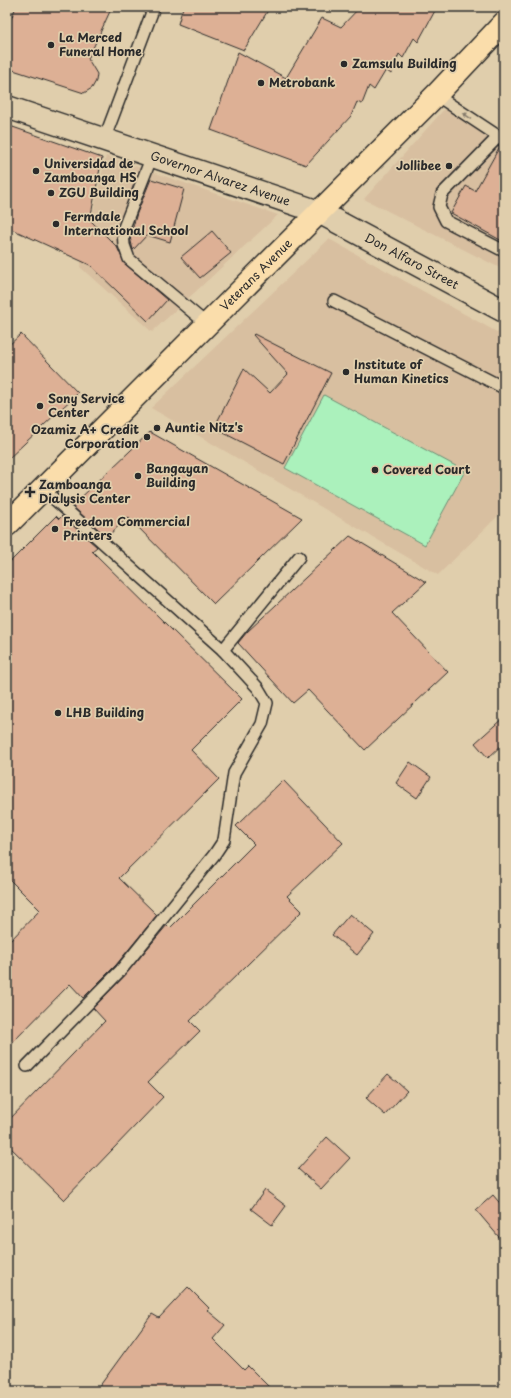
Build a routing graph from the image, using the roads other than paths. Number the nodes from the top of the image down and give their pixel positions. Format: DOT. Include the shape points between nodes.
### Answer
graph roads {
  1 [pos="154,7"];
  2 [pos="504,23"];
  3 [pos="436,95"];
  4 [pos="7,107"];
  5 [pos="501,139"];
  6 [pos="104,140"];
  7 [pos="152,156"];
  8 [pos="319,212"];
  9 [pos="504,251"];
  10 [pos="334,301"];
  11 [pos="504,311"];
  12 [pos="208,325"];
  13 [pos="504,388"];
  14 [pos="43,489"];
  15 [pos="7,525"];
  16 [pos="298,557"];
  17 [pos="224,650"];
  18 [pos="27,1066"];
  1 -- 6 [label="lane"];
  2 -- 3 [label="main road, Veterans Avenue"];
  5 -- 3 [label="lane, one-way"];
  3 -- 8 [label="main road, Veterans Avenue"];
  4 -- 6 [label="main road, Governor Alvarez Avenue"];
  5 -- 9 [label="lane" via="442,194 439,207 446,222"];
  6 -- 7 [label="main road, Governor Alvarez Avenue"];
  7 -- 8 [label="main road, Governor Alvarez Avenue"];
  7 -- 12 [label="lane" via="123,230 124,245 129,259"];
  8 -- 11 [label="main road, Don Alfaro Street"];
  8 -- 12 [label="main road, Veterans Avenue"];
  10 -- 13 [label="lane"];
  12 -- 14 [label="main road, Veterans Avenue"];
  14 -- 15 [label="main road, Veterans Avenue"];
  14 -- 17 [label="lane"];
  16 -- 17 [label="lane"];
  17 -- 18 [label="lane" via="268,703 262,724 234,773 224,840 120,970"];
}
